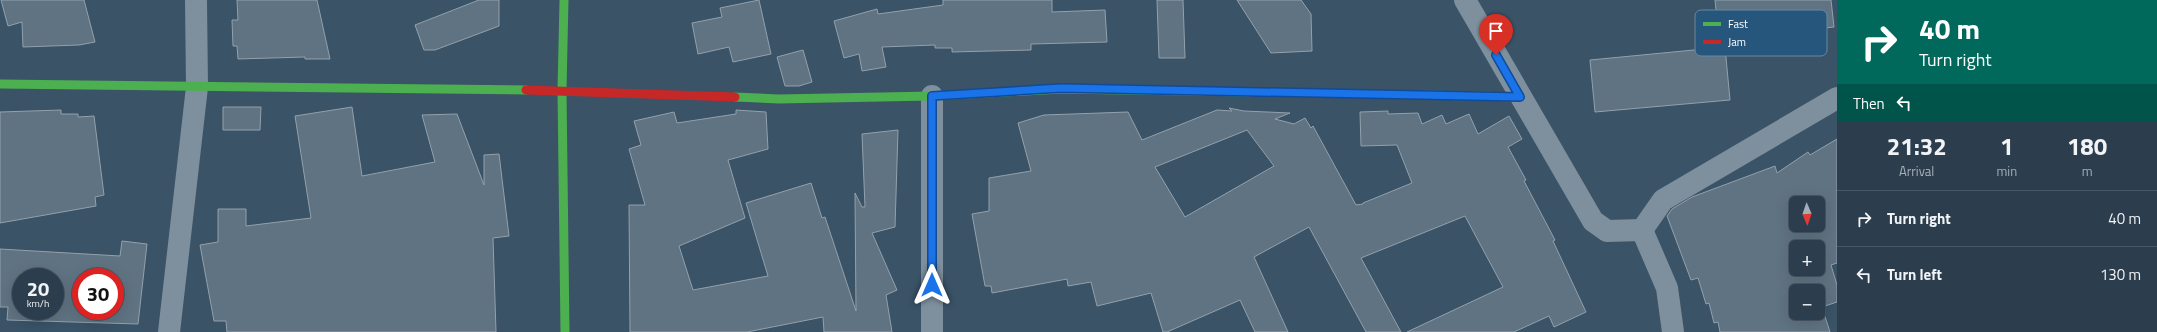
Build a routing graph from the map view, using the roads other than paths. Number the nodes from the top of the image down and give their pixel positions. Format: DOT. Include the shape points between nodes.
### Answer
graph roads {
  1 [pos="196,0"];
  2 [pos="564,0"];
  3 [pos="1465,0"];
  4 [pos="0,84"];
  5 [pos="197,87"];
  6 [pos="562,90"];
  7 [pos="932,96"];
  8 [pos="1520,97"];
  9 [pos="1837,98"];
  10 [pos="1642,230"];
  11 [pos="169,332"];
  12 [pos="565,332"];
  13 [pos="932,332"];
  14 [pos="1673,332"];
  1 -- 5 [label="street"];
  2 -- 6 [label="street"];
  3 -- 8 [label="street"];
  4 -- 5 [label="street"];
  5 -- 6 [label="street"];
  5 -- 11 [label="street"];
  6 -- 7 [label="street" via="779,99"];
  6 -- 12 [label="street"];
  7 -- 8 [label="street" via="1061,88"];
  7 -- 13 [label="street"];
  8 -- 10 [label="street" via="1593,222 1607,231"];
  9 -- 10 [label="street" via="1664,200"];
  10 -- 14 [label="street" via="1667,288"];
}
